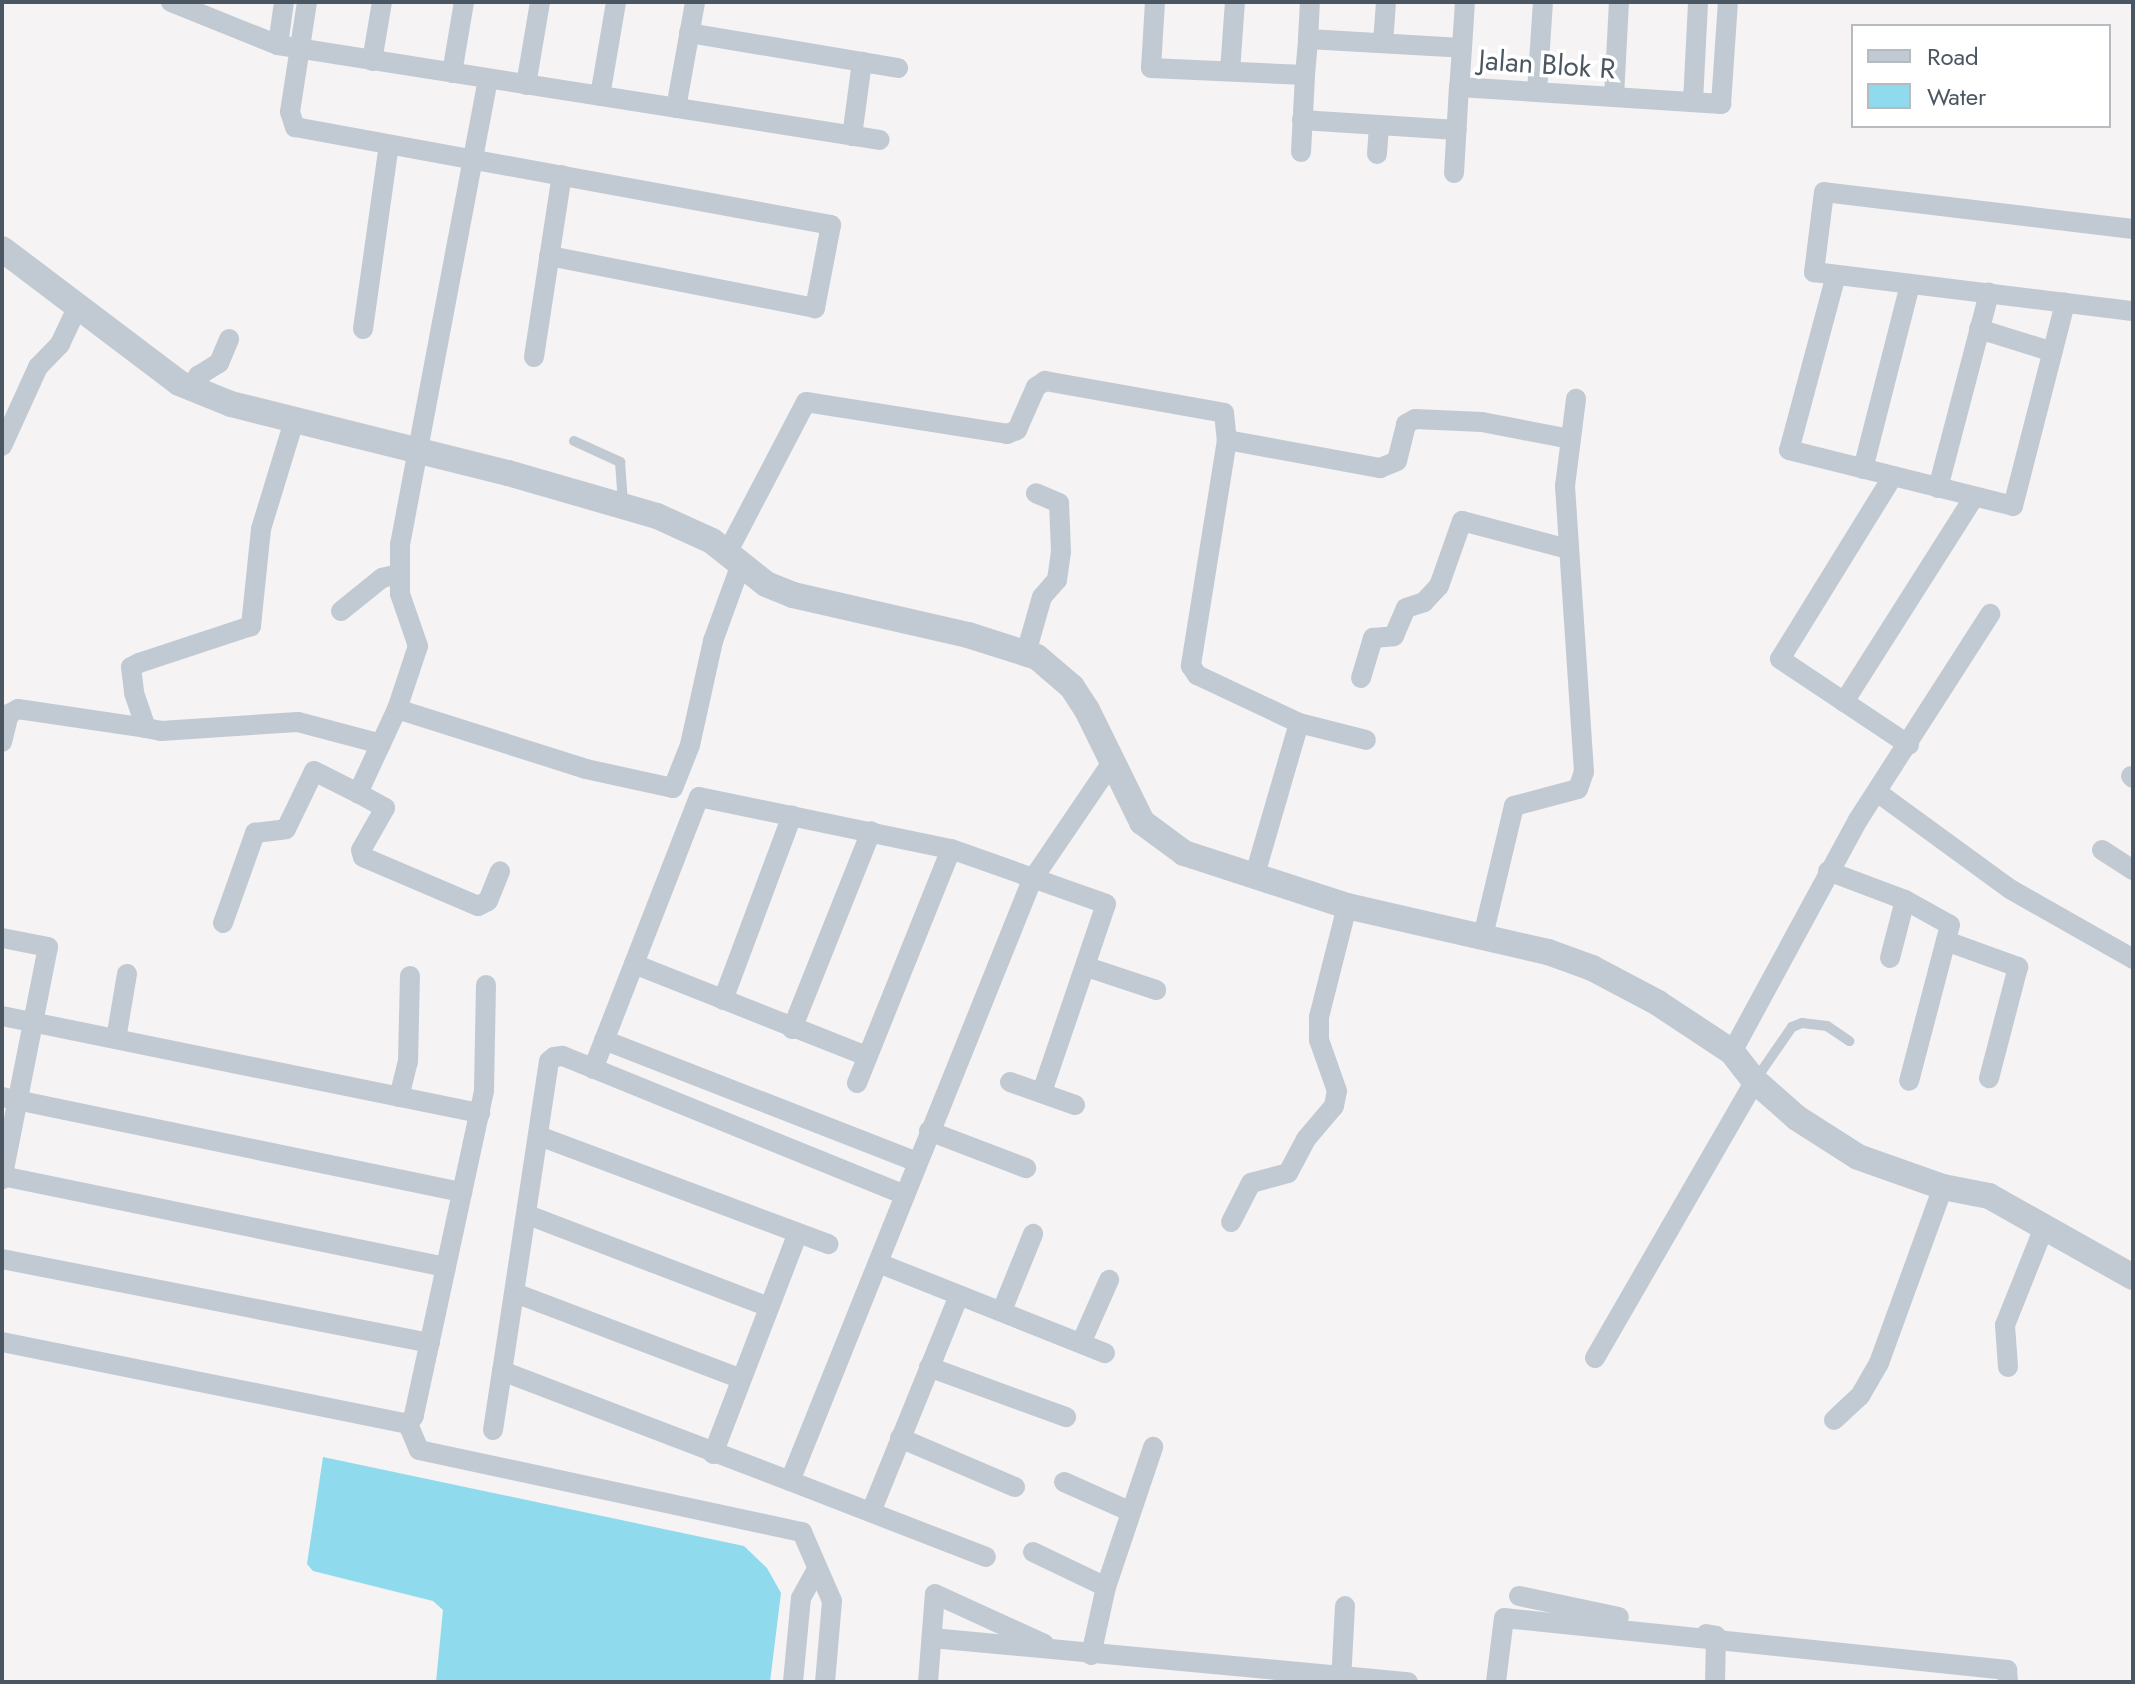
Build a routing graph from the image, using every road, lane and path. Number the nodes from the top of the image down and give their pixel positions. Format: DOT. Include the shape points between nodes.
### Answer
graph roads {
  1 [pos="171,2"];
  2 [pos="284,2"];
  3 [pos="307,2"];
  4 [pos="382,2"];
  5 [pos="464,2"];
  6 [pos="540,2"];
  7 [pos="616,2"];
  8 [pos="695,2"];
  9 [pos="1155,2"];
  10 [pos="1235,2"];
  11 [pos="1310,2"];
  12 [pos="1386,2"];
  13 [pos="1465,2"];
  14 [pos="1543,2"];
  15 [pos="1619,2"];
  16 [pos="1698,2"];
  17 [pos="1728,2"];
  18 [pos="689,33"];
  19 [pos="1308,39"];
  20 [pos="1383,43"];
  21 [pos="278,45"];
  22 [pos="300,48"];
  23 [pos="1462,48"];
  24 [pos="372,61"];
  25 [pos="862,62"];
  26 [pos="898,68"];
  27 [pos="1230,71"];
  28 [pos="452,73"];
  29 [pos="1305,75"];
  30 [pos="488,79"];
  31 [pos="526,85"];
  32 [pos="1459,87"];
  33 [pos="1537,92"];
  34 [pos="600,96"];
  35 [pos="1614,97"];
  36 [pos="1693,102"];
  37 [pos="676,108"];
  38 [pos="1302,120"];
  39 [pos="1379,125"];
  40 [pos="1457,130"];
  41 [pos="852,136"];
  42 [pos="880,140"];
  43 [pos="389,145"];
  44 [pos="1301,152"];
  45 [pos="1377,154"];
  46 [pos="472,160"];
  47 [pos="1454,173"];
  48 [pos="562,175"];
  49 [pos="2133,229"];
  50 [pos="2,249"];
  51 [pos="549,256"];
  52 [pos="1836,275"];
  53 [pos="1910,284"];
  54 [pos="1989,293"];
  55 [pos="2065,303"];
  56 [pos="78,306"];
  57 [pos="2133,311"];
  58 [pos="363,329"];
  59 [pos="1979,329"];
  60 [pos="229,339"];
  61 [pos="2053,352"];
  62 [pos="534,357"];
  63 [pos="194,390"];
  64 [pos="1576,399"];
  65 [pos="294,421"];
  66 [pos="1570,439"];
  67 [pos="1227,440"];
  68 [pos="574,441"];
  69 [pos="2,446"];
  70 [pos="420,455"];
  71 [pos="1863,469"];
  72 [pos="1893,476"];
  73 [pos="1938,488"];
  74 [pos="1036,493"];
  75 [pos="1974,497"];
  76 [pos="623,505"];
  77 [pos="1568,549"];
  78 [pos="734,558"];
  79 [pos="398,574"];
  80 [pos="341,611"];
  81 [pos="1990,614"];
  82 [pos="1026,653"];
  83 [pos="1361,678"];
  84 [pos="1844,702"];
  85 [pos="397,709"];
  86 [pos="1299,723"];
  87 [pos="146,728"];
  88 [pos="1366,740"];
  89 [pos="2,742"];
  90 [pos="381,744"];
  91 [pos="1909,745"];
  92 [pos="1113,761"];
  93 [pos="673,788"];
  94 [pos="1877,792"];
  95 [pos="358,793"];
  96 [pos="699,797"];
  97 [pos="792,815"];
  98 [pos="871,831"];
  99 [pos="951,849"];
  100 [pos="2102,850"];
  101 [pos="2133,870"];
  102 [pos="500,871"];
  103 [pos="1828,871"];
  104 [pos="1254,878"];
  105 [pos="1032,880"];
  106 [pos="1905,900"];
  107 [pos="1347,906"];
  108 [pos="223,923"];
  109 [pos="1483,936"];
  110 [pos="2,938"];
  111 [pos="1946,941"];
  112 [pos="1890,958"];
  113 [pos="2133,959"];
  114 [pos="634,964"];
  115 [pos="1087,967"];
  116 [pos="127,974"];
  117 [pos="410,976"];
  118 [pos="486,985"];
  119 [pos="1156,990"];
  120 [pos="723,1000"];
  121 [pos="2,1016"];
  122 [pos="33,1022"];
  123 [pos="792,1029"];
  124 [pos="116,1039"];
  125 [pos="604,1040"];
  126 [pos="1849,1041"];
  127 [pos="1732,1052"];
  128 [pos="866,1056"];
  129 [pos="593,1069"];
  130 [pos="1989,1078"];
  131 [pos="1755,1081"];
  132 [pos="1909,1081"];
  133 [pos="1010,1082"];
  134 [pos="857,1083"];
  135 [pos="1042,1092"];
  136 [pos="399,1097"];
  137 [pos="10,1099"];
  138 [pos="1075,1105"];
  139 [pos="480,1113"];
  140 [pos="929,1131"];
  141 [pos="539,1136"];
  142 [pos="917,1162"];
  143 [pos="1026,1168"];
  144 [pos="2,1177"];
  145 [pos="1943,1187"];
  146 [pos="462,1192"];
  147 [pos="905,1195"];
  148 [pos="528,1215"];
  149 [pos="1231,1222"];
  150 [pos="2043,1230"];
  151 [pos="1033,1234"];
  152 [pos="797,1235"];
  153 [pos="828,1244"];
  154 [pos="2,1259"];
  155 [pos="881,1264"];
  156 [pos="446,1267"];
  157 [pos="2133,1277"];
  158 [pos="1109,1280"];
  159 [pos="515,1293"];
  160 [pos="959,1295"];
  161 [pos="769,1307"];
  162 [pos="1003,1308"];
  163 [pos="1082,1341"];
  164 [pos="2,1342"];
  165 [pos="430,1343"];
  166 [pos="1105,1353"];
  167 [pos="1595,1358"];
  168 [pos="929,1367"];
  169 [pos="2008,1367"];
  170 [pos="502,1371"];
  171 [pos="741,1379"];
  172 [pos="1066,1417"];
  173 [pos="1834,1420"];
  174 [pos="408,1424"];
  175 [pos="493,1430"];
  176 [pos="900,1438"];
  177 [pos="1153,1447"];
  178 [pos="713,1454"];
  179 [pos="790,1481"];
  180 [pos="1064,1482"];
  181 [pos="1015,1487"];
  182 [pos="1129,1511"];
  183 [pos="871,1512"];
  184 [pos="1033,1552"];
  185 [pos="986,1557"];
  186 [pos="816,1571"];
  187 [pos="1106,1587"];
  188 [pos="1519,1596"];
  189 [pos="1345,1606"];
  190 [pos="1716,1636"];
  191 [pos="932,1638"];
  192 [pos="1059,1652"];
  193 [pos="1091,1655"];
  194 [pos="1341,1678"];
  195 [pos="793,1682"];
  196 [pos="825,1682"];
  197 [pos="928,1682"];
  198 [pos="1408,1682"];
  199 [pos="1496,1682"];
  200 [pos="1715,1682"];
  201 [pos="2008,1682"];
  1 -- 21 [label="street"];
  2 -- 21 [label="street"];
  3 -- 22 [label="street"];
  4 -- 24 [label="street"];
  5 -- 28 [label="street"];
  6 -- 31 [label="street"];
  7 -- 34 [label="street"];
  8 -- 18 [label="street"];
  9 -- 27 [label="street" via="1151,68"];
  10 -- 27 [label="street"];
  11 -- 19 [label="street"];
  12 -- 20 [label="street"];
  13 -- 23 [label="street"];
  14 -- 33 [label="street"];
  15 -- 35 [label="street"];
  16 -- 36 [label="street"];
  17 -- 36 [label="street, Jalan Blok R" via="1721,104"];
  18 -- 25 [label="street"];
  18 -- 37 [label="street"];
  19 -- 20 [label="street, Jalan Blok R"];
  19 -- 29 [label="street"];
  20 -- 23 [label="street, Jalan Blok R"];
  21 -- 22 [label="street"];
  22 -- 24 [label="street"];
  22 -- 43 [label="street" via="291,123"];
  23 -- 32 [label="street, Jalan Blok R"];
  24 -- 28 [label="street"];
  25 -- 26 [label="street"];
  25 -- 41 [label="street"];
  27 -- 29 [label="street"];
  28 -- 30 [label="street"];
  29 -- 38 [label="street"];
  30 -- 31 [label="street"];
  30 -- 46 [label="street"];
  31 -- 34 [label="street"];
  32 -- 33 [label="street, Jalan Blok R"];
  32 -- 40 [label="street"];
  33 -- 35 [label="street, Jalan Blok R"];
  34 -- 37 [label="street"];
  35 -- 36 [label="street, Jalan Blok R"];
  37 -- 41 [label="street"];
  38 -- 39 [label="street"];
  38 -- 44 [label="street"];
  39 -- 40 [label="street"];
  39 -- 45 [label="street"];
  40 -- 47 [label="street"];
  41 -- 42 [label="street"];
  43 -- 46 [label="street"];
  43 -- 58 [label="street"];
  46 -- 48 [label="street"];
  46 -- 70 [label="street"];
  48 -- 51 [label="street"];
  48 -- 51 [label="street" via="831,225 815,308"];
  49 -- 52 [label="street" via="1824,192 1814,272"];
  50 -- 56 [label="street"];
  51 -- 62 [label="street"];
  52 -- 53 [label="street"];
  52 -- 71 [label="street" via="1789,450"];
  53 -- 54 [label="street"];
  53 -- 71 [label="street"];
  54 -- 55 [label="street"];
  54 -- 59 [label="street"];
  55 -- 57 [label="street"];
  55 -- 61 [label="street"];
  56 -- 63 [label="street"];
  56 -- 69 [label="street" via="60,344 38,367"];
  59 -- 61 [label="street"];
  59 -- 73 [label="street"];
  60 -- 63 [label="street" via="219,363 198,376"];
  61 -- 75 [label="street" via="2013,506"];
  63 -- 65 [label="street"];
  64 -- 66 [label="street"];
  65 -- 70 [label="street"];
  65 -- 87 [label="street" via="261,529 251,626 131,667"];
  66 -- 67 [label="street" via="1482,422 1415,419 1404,428 1397,461 1380,468"];
  66 -- 77 [label="street" via="1565,486"];
  67 -- 78 [label="street" via="1227,417 1218,410 1049,381 1036,387 1017,430 1007,434 810,401 798,413"];
  67 -- 86 [label="street" via="1192,672"];
  68 -- 76 [label="lane" via="620,462"];
  70 -- 76 [label="street"];
  70 -- 79 [label="street"];
  71 -- 72 [label="street"];
  72 -- 73 [label="street"];
  72 -- 84 [label="street" via="1780,653 1780,659"];
  73 -- 75 [label="street"];
  74 -- 82 [label="street" via="1059,503 1061,552 1057,580 1042,597"];
  75 -- 84 [label="street"];
  76 -- 78 [label="street" via="694,532"];
  77 -- 83 [label="street" via="1462,521 1439,586 1424,602 1406,608 1394,636 1373,638"];
  77 -- 109 [label="street" via="1582,784 1569,793 1514,806"];
  78 -- 82 [label="street" via="766,584 817,603 968,635"];
  78 -- 93 [label="street" via="690,745"];
  79 -- 80 [label="street" via="382,578"];
  79 -- 85 [label="street" via="418,636"];
  81 -- 91 [label="street"];
  82 -- 92 [label="street" via="1072,687"];
  84 -- 91 [label="street"];
  85 -- 90 [label="street"];
  85 -- 93 [label="street" via="586,769"];
  86 -- 88 [label="street"];
  86 -- 104 [label="street"];
  87 -- 89 [label="street" via="18,709 9,714"];
  87 -- 90 [label="street" via="193,732 298,722"];
  90 -- 95 [label="street"];
  91 -- 94 [label="street"];
  92 -- 104 [label="street" via="1132,805 1158,837 1184,853"];
  92 -- 105 [label="street"];
  93 -- 96 [label="street"];
  94 -- 103 [label="street"];
  94 -- 113 [label="street" via="2010,889"];
  95 -- 102 [label="street" via="385,808 361,850 363,857 478,906 488,901"];
  95 -- 108 [label="street" via="314,771 286,829 255,833"];
  96 -- 97 [label="street"];
  96 -- 114 [label="street"];
  97 -- 98 [label="street"];
  97 -- 120 [label="street"];
  98 -- 99 [label="street"];
  98 -- 123 [label="street"];
  99 -- 105 [label="street"];
  99 -- 128 [label="street"];
  100 -- 101 [label="street"];
  103 -- 106 [label="street"];
  103 -- 127 [label="street"];
  104 -- 107 [label="street"];
  105 -- 115 [label="street" via="1106,904"];
  105 -- 140 [label="street"];
  106 -- 111 [label="street" via="1950,925"];
  106 -- 112 [label="street"];
  107 -- 109 [label="street"];
  107 -- 149 [label="street" via="1319,1017 1319,1040 1337,1091 1334,1106 1306,1139 1288,1173 1251,1183"];
  109 -- 127 [label="street" via="1592,968"];
  110 -- 122 [label="street" via="48,947"];
  111 -- 130 [label="street" via="2018,967"];
  111 -- 132 [label="street"];
  114 -- 120 [label="street"];
  114 -- 125 [label="street"];
  115 -- 119 [label="street"];
  115 -- 135 [label="street"];
  116 -- 124 [label="street"];
  117 -- 136 [label="street" via="408,1062"];
  118 -- 139 [label="street" via="488,1065"];
  120 -- 123 [label="street"];
  121 -- 122 [label="street"];
  122 -- 124 [label="street"];
  122 -- 137 [label="street"];
  123 -- 128 [label="street"];
  124 -- 136 [label="street"];
  125 -- 129 [label="street"];
  125 -- 142 [label="street"];
  126 -- 131 [label="lane" via="1827,1026 1792,1027"];
  127 -- 131 [label="street"];
  128 -- 134 [label="street"];
  129 -- 141 [label="street" via="562,1056 549,1061"];
  129 -- 147 [label="street"];
  131 -- 145 [label="street" via="1797,1118 1858,1157"];
  131 -- 167 [label="street"];
  133 -- 135 [label="street"];
  135 -- 138 [label="street"];
  136 -- 139 [label="street"];
  137 -- 144 [label="street"];
  137 -- 146 [label="street"];
  139 -- 146 [label="street"];
  140 -- 142 [label="street"];
  140 -- 143 [label="street"];
  141 -- 148 [label="street"];
  141 -- 152 [label="street"];
  142 -- 147 [label="street"];
  144 -- 156 [label="street"];
  145 -- 150 [label="street" via="1989,1196"];
  145 -- 173 [label="street" via="1879,1363 1860,1396"];
  146 -- 156 [label="street"];
  147 -- 155 [label="street"];
  148 -- 159 [label="street"];
  148 -- 161 [label="street"];
  150 -- 157 [label="street"];
  150 -- 169 [label="street" via="2005,1325"];
  151 -- 162 [label="street"];
  152 -- 153 [label="street"];
  152 -- 161 [label="street"];
  154 -- 165 [label="street"];
  155 -- 160 [label="street"];
  155 -- 179 [label="street"];
  156 -- 165 [label="street"];
  158 -- 163 [label="street"];
  159 -- 170 [label="street"];
  159 -- 171 [label="street"];
  160 -- 162 [label="street"];
  160 -- 168 [label="street"];
  161 -- 171 [label="street"];
  162 -- 163 [label="street"];
  163 -- 166 [label="street"];
  164 -- 174 [label="street"];
  165 -- 174 [label="street"];
  168 -- 172 [label="street"];
  168 -- 176 [label="street"];
  170 -- 175 [label="street"];
  170 -- 178 [label="street"];
  171 -- 178 [label="street"];
  174 -- 186 [label="street" via="419,1450 802,1532 813,1547"];
  176 -- 181 [label="street"];
  176 -- 183 [label="street"];
  177 -- 182 [label="street"];
  178 -- 179 [label="street"];
  179 -- 183 [label="street"];
  180 -- 182 [label="street"];
  182 -- 187 [label="street"];
  183 -- 185 [label="street"];
  184 -- 187 [label="street"];
  186 -- 195 [label="street" via="801,1598"];
  186 -- 196 [label="street" via="832,1601"];
  187 -- 193 [label="street"];
  188 -- 190 [label="street"];
  189 -- 194 [label="street"];
  190 -- 199 [label="street" via="1504,1618"];
  190 -- 200 [label="street"];
  190 -- 201 [label="street" via="2007,1670"];
  191 -- 192 [label="street"];
  191 -- 192 [label="street" via="935,1594"];
  191 -- 197 [label="street"];
  192 -- 193 [label="street"];
  193 -- 194 [label="street"];
  194 -- 198 [label="street"];
}
